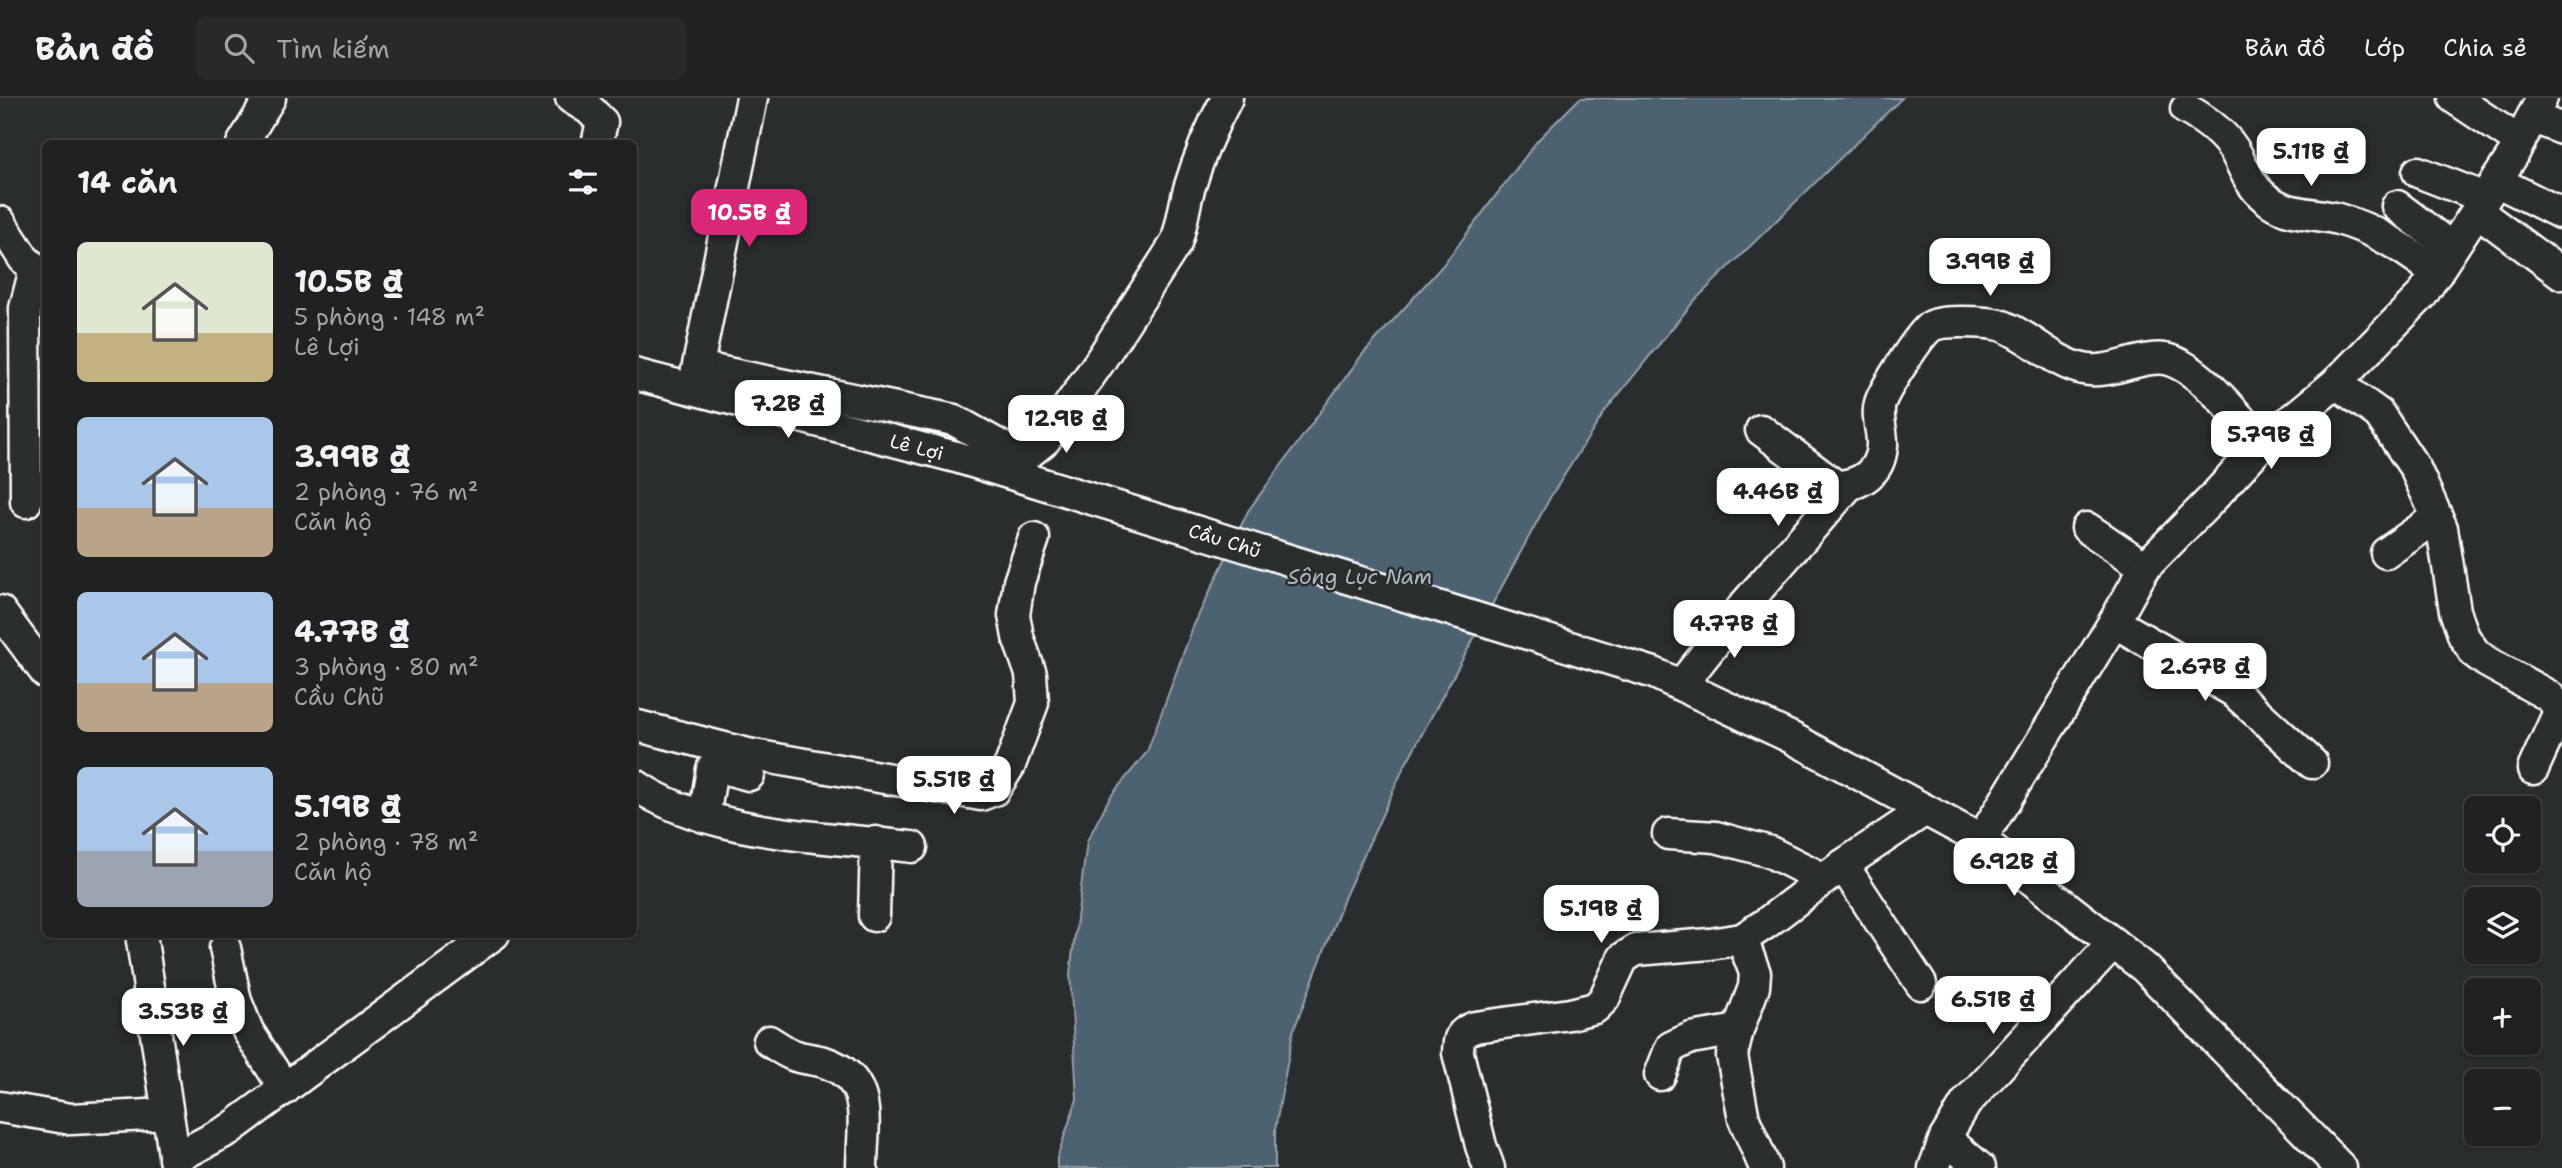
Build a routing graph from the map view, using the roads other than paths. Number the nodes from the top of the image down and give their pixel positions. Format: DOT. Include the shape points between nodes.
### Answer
graph roads {
  1 [pos="270,98"];
  2 [pos="571,98"];
  3 [pos="752,98"];
  4 [pos="1227,98"];
  5 [pos="2454,98"];
  6 [pos="2186,109"];
  7 [pos="2532,119"];
  8 [pos="2562,129"];
  9 [pos="244,140"];
  10 [pos="598,140"];
  11 [pos="2418,172"];
  12 [pos="2486,197"];
  13 [pos="2397,206"];
  14 [pos="2560,213"];
  15 [pos="0,222"];
  16 [pos="24,261"];
  17 [pos="2444,261"];
  18 [pos="2562,274"];
  19 [pos="637,374"];
  20 [pos="696,378"];
  21 [pos="2336,383"];
  22 [pos="1761,430"];
  23 [pos="2262,443"];
  24 [pos="956,457"];
  25 [pos="1847,486"];
  26 [pos="24,501"];
  27 [pos="2437,517"];
  28 [pos="2087,528"];
  29 [pos="1034,538"];
  30 [pos="2386,553"];
  31 [pos="2145,567"];
  32 [pos="0,611"];
  33 [pos="2114,622"];
  34 [pos="42,668"];
  35 [pos="1681,685"];
  36 [pos="637,728"];
  37 [pos="2312,763"];
  38 [pos="2533,769"];
  39 [pos="749,775"];
  40 [pos="637,786"];
  41 [pos="1926,810"];
  42 [pos="704,817"];
  43 [pos="1668,834"];
  44 [pos="1981,840"];
  45 [pos="876,842"];
  46 [pos="912,847"];
  47 [pos="1833,872"];
  48 [pos="874,916"];
  49 [pos="142,938"];
  50 [pos="489,938"];
  51 [pos="1742,939"];
  52 [pos="2113,943"];
  53 [pos="225,948"];
  54 [pos="1921,984"];
  55 [pos="1738,1030"];
  56 [pos="769,1041"];
  57 [pos="1660,1075"];
  58 [pos="285,1089"];
  59 [pos="0,1107"];
  60 [pos="167,1114"];
  61 [pos="1945,1138"];
  62 [pos="175,1164"];
  63 [pos="862,1168"];
  64 [pos="1489,1168"];
  65 [pos="1765,1168"];
  66 [pos="1934,1168"];
  67 [pos="1980,1168"];
  68 [pos="2340,1168"];
  1 -- 9 [label="street"];
  2 -- 10 [label="street" via="602,122"];
  3 -- 20 [label="street"];
  4 -- 20 [label="street" via="1189,190 1176,243 1045,440 1030,452 999,447 954,420"];
  5 -- 7 [label="street"];
  6 -- 17 [label="street" via="2207,121 2223,138 2236,153 2247,180 2271,202 2339,219 2409,252"];
  7 -- 8 [label="street"];
  7 -- 12 [label="street"];
  11 -- 12 [label="street"];
  12 -- 14 [label="street"];
  12 -- 17 [label="street"];
  12 -- 18 [label="street"];
  13 -- 17 [label="street"];
  15 -- 16 [label="street"];
  16 -- 26 [label="street"];
  17 -- 21 [label="street" via="2422,295"];
  19 -- 20 [label="street, Lê Lợi"];
  20 -- 24 [label="street, Lê Lợi"];
  21 -- 23 [label="street"];
  21 -- 27 [label="street" via="2378,414 2415,468"];
  22 -- 25 [label="street" via="1836,486"];
  23 -- 25 [label="street" via="2218,395 2170,359 2102,371 2082,369 2002,326 1947,322 1930,327 1896,375 1880,403 1882,446 1877,465 1870,476"];
  23 -- 31 [label="street"];
  24 -- 35 [label="street, Cầu Chũ"];
  25 -- 35 [label="street"];
  27 -- 30 [label="street"];
  27 -- 38 [label="street" via="2464,637 2487,662 2556,704 2558,714"];
  28 -- 31 [label="street"];
  29 -- 36 [label="street" via="1014,614 1031,674 1033,703 1010,765 994,790 981,795 748,754"];
  31 -- 33 [label="street"];
  32 -- 34 [label="street"];
  33 -- 37 [label="street" via="2233,691"];
  33 -- 44 [label="street"];
  35 -- 41 [label="street, Cầu Chũ"];
  39 -- 42 [label="street" via="712,769"];
  40 -- 42 [label="street"];
  41 -- 44 [label="street, Cầu Chũ"];
  41 -- 47 [label="street"];
  42 -- 45 [label="street" via="759,829"];
  43 -- 47 [label="street" via="1716,837"];
  44 -- 52 [label="street, Cầu Chũ"];
  45 -- 46 [label="street"];
  45 -- 48 [label="street"];
  47 -- 51 [label="street"];
  47 -- 54 [label="street"];
  49 -- 60 [label="street"];
  50 -- 58 [label="street"];
  51 -- 55 [label="street" via="1755,973"];
  51 -- 64 [label="street" via="1636,950 1623,958 1595,1008 1463,1031 1458,1053"];
  52 -- 61 [label="street" via="1966,1102"];
  52 -- 68 [label="street, Cầu Chũ" via="2145,968"];
  53 -- 58 [label="street" via="236,1001 248,1031"];
  55 -- 57 [label="street" via="1691,1038 1671,1047"];
  55 -- 65 [label="street" via="1732,1056 1744,1119"];
  56 -- 63 [label="street" via="792,1055 834,1065 857,1086 863,1100"];
  58 -- 62 [label="street"];
  59 -- 60 [label="street" via="71,1119"];
  60 -- 62 [label="street"];
  61 -- 66 [label="street"];
  61 -- 67 [label="street"];
}
